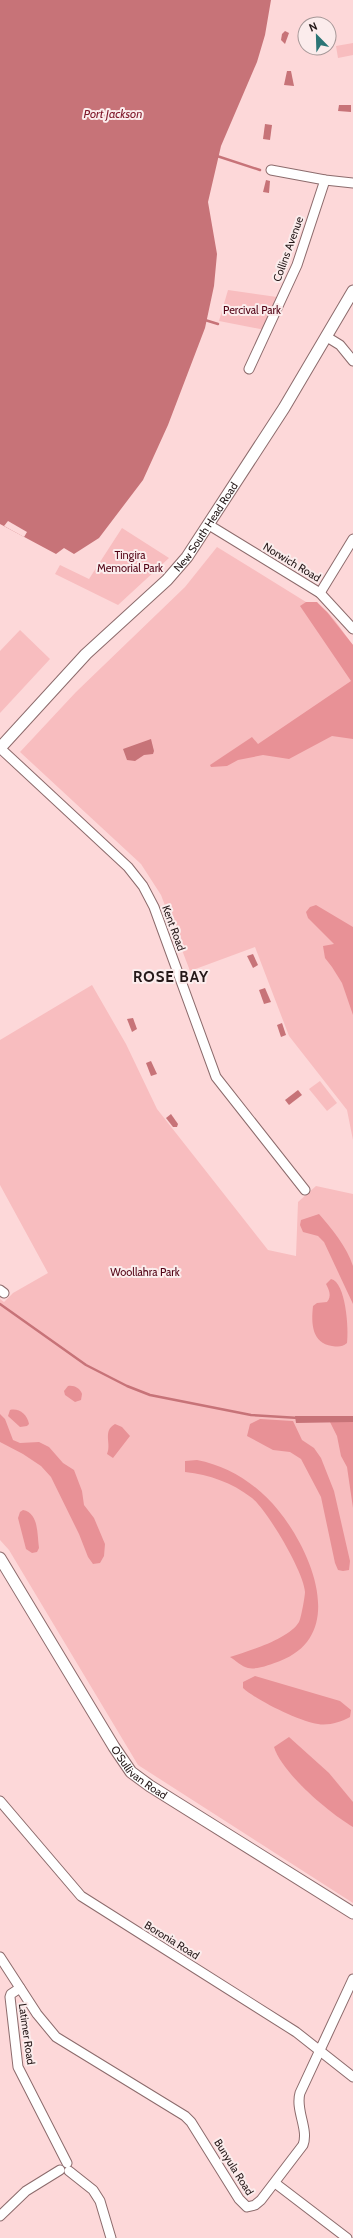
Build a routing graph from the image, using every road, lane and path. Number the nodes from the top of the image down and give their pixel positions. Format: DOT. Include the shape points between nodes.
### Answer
graph roads {
  1 [pos="271,170"];
  2 [pos="325,180"];
  3 [pos="353,183"];
  4 [pos="353,291"];
  5 [pos="327,337"];
  6 [pos="353,361"];
  7 [pos="249,369"];
  8 [pos="209,525"];
  9 [pos="353,539"];
  10 [pos="320,593"];
  11 [pos="353,629"];
  12 [pos="0,748"];
  13 [pos="305,1190"];
  14 [pos="0,1558"];
  15 [pos="0,1801"];
  16 [pos="353,1913"];
  17 [pos="0,1957"];
  18 [pos="353,1979"];
  19 [pos="20,1988"];
  20 [pos="319,2051"];
  21 [pos="353,2077"];
  22 [pos="65,2168"];
  23 [pos="274,2183"];
  24 [pos="0,2216"];
  25 [pos="111,2238"];
  26 [pos="347,2238"];
  1 -- 2 [label="street"];
  2 -- 3 [label="street"];
  2 -- 7 [label="street, Collins Avenue" via="297,265"];
  4 -- 5 [label="main road, New South Head Road"];
  5 -- 6 [label="street" via="340,345"];
  5 -- 8 [label="main road, New South Head Road"];
  8 -- 10 [label="street, Norwich Road"];
  8 -- 12 [label="main road, New South Head Road" via="167,580 86,654"];
  9 -- 10 [label="street"];
  10 -- 11 [label="street, Norwich Road"];
  12 -- 13 [label="street, Kent Road" via="124,863 143,886 154,907 216,1077"];
  14 -- 16 [label="main road, O'Sullivan Road" via="131,1772"];
  15 -- 20 [label="street, Boronia Road" via="81,1896 296,2032"];
  17 -- 19 [label="street, Latimer Road"];
  18 -- 20 [label="street, Bunyula Road"];
  19 -- 22 [label="street, Latimer Road" via="10,1997 18,2068"];
  19 -- 23 [label="street, Bunyula Road" via="45,2026 56,2037 188,2119 243,2204 250,2207 258,2204"];
  20 -- 21 [label="street, Boronia Road"];
  20 -- 23 [label="street, Bunyula Road" via="298,2101 304,2140"];
  22 -- 24 [label="street" via="26,2191"];
  22 -- 25 [label="street" via="93,2190 100,2201"];
  23 -- 26 [label="street"];
}
